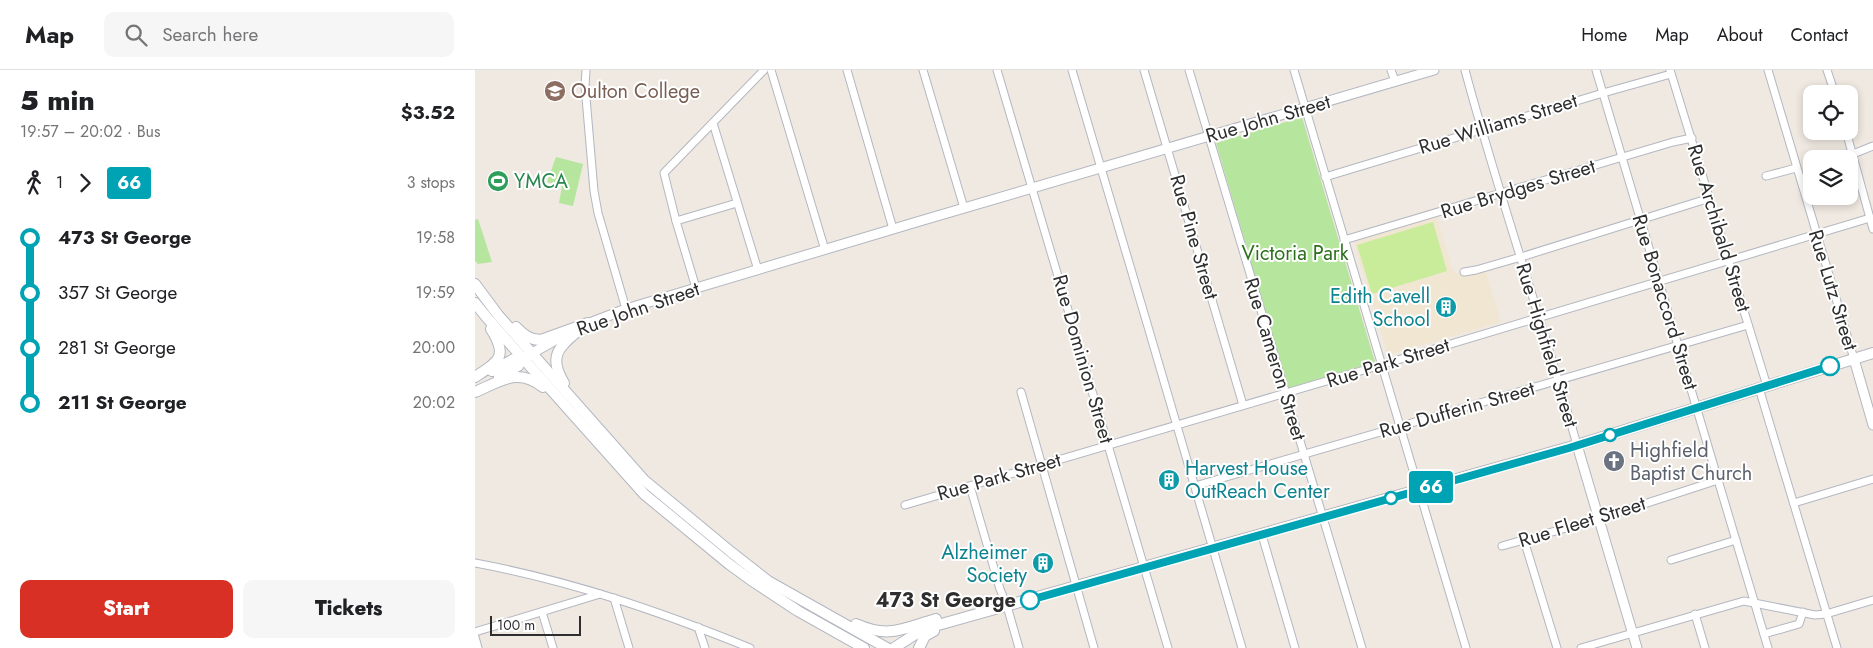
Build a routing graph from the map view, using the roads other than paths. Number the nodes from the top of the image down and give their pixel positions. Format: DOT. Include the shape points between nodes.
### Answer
graph roads {
  1 [pos="586,70"];
  2 [pos="764,70"];
  3 [pos="771,70"];
  4 [pos="847,70"];
  5 [pos="923,70"];
  6 [pos="997,70"];
  7 [pos="1072,70"];
  8 [pos="1143,70"];
  9 [pos="1189,70"];
  10 [pos="1293,70"];
  11 [pos="1391,70"];
  12 [pos="1434,70"];
  13 [pos="1465,70"];
  14 [pos="1596,70"];
  15 [pos="1768,70"];
  16 [pos="1827,70"];
  17 [pos="1671,72"];
  18 [pos="1395,81"];
  19 [pos="1832,85"];
  20 [pos="1603,93"];
  21 [pos="1305,108"];
  22 [pos="713,123"];
  23 [pos="1480,129"];
  24 [pos="1209,137"];
  25 [pos="1692,138"];
  26 [pos="1873,146"];
  27 [pos="1168,148"];
  28 [pos="1858,152"];
  29 [pos="1622,158"];
  30 [pos="1101,168"];
  31 [pos="1796,168"];
  32 [pos="1858,174"];
  33 [pos="1325,176"];
  34 [pos="1766,176"];
  35 [pos="1033,188"];
  36 [pos="1501,194"];
  37 [pos="1710,198"];
  38 [pos="737,203"];
  39 [pos="964,208"];
  40 [pos="1869,218"];
  41 [pos="1641,220"];
  42 [pos="675,221"];
  43 [pos="893,229"];
  44 [pos="1873,229"];
  45 [pos="1817,235"];
  46 [pos="1344,240"];
  47 [pos="825,250"];
  48 [pos="1521,257"];
  49 [pos="1728,261"];
  50 [pos="758,270"];
  51 [pos="1464,272"];
  52 [pos="1659,282"];
  53 [pos="475,284"];
  54 [pos="696,288"];
  55 [pos="482,293"];
  56 [pos="475,303"];
  57 [pos="627,309"];
  58 [pos="1540,317"];
  59 [pos="588,322"];
  60 [pos="1748,325"];
  61 [pos="1677,347"];
  62 [pos="1873,353"];
  63 [pos="527,356"];
  64 [pos="1854,358"];
  65 [pos="1381,365"];
  66 [pos="475,378"];
  67 [pos="1558,381"];
  68 [pos="1763,387"];
  69 [pos="475,391"];
  70 [pos="1021,392"];
  71 [pos="1285,393"];
  72 [pos="1243,405"];
  73 [pos="572,406"];
  74 [pos="1697,408"];
  75 [pos="1178,425"];
  76 [pos="1873,425"];
  77 [pos="1400,428"];
  78 [pos="1109,445"];
  79 [pos="1577,445"];
  80 [pos="1304,455"];
  81 [pos="1041,465"];
  82 [pos="1873,479"];
  83 [pos="1718,480"];
  84 [pos="970,486"];
  85 [pos="1195,486"];
  86 [pos="1418,491"];
  87 [pos="1794,503"];
  88 [pos="905,505"];
  89 [pos="1322,518"];
  90 [pos="1598,519"];
  91 [pos="1261,535"];
  92 [pos="1524,540"];
  93 [pos="1736,540"];
  94 [pos="1502,546"];
  95 [pos="1212,550"];
  96 [pos="1671,560"];
  97 [pos="475,563"];
  98 [pos="1144,569"];
  99 [pos="1076,587"];
  100 [pos="789,593"];
  101 [pos="601,594"];
  102 [pos="614,598"];
  103 [pos="1873,600"];
  104 [pos="1755,602"];
  105 [pos="1007,606"];
  106 [pos="542,612"];
  107 [pos="1803,612"];
  108 [pos="1695,614"];
  109 [pos="1826,614"];
  110 [pos="972,615"];
  111 [pos="820,624"];
  112 [pos="698,627"];
  113 [pos="475,632"];
  114 [pos="1633,633"];
  115 [pos="1764,634"];
  116 [pos="475,637"];
  117 [pos="479,648"];
  118 [pos="553,648"];
  119 [pos="629,648"];
  120 [pos="705,648"];
  121 [pos="750,648"];
  122 [pos="847,648"];
  123 [pos="864,648"];
  124 [pos="887,648"];
  125 [pos="894,648"];
  126 [pos="919,648"];
  127 [pos="1019,648"];
  128 [pos="1094,648"];
  129 [pos="1168,648"];
  130 [pos="1242,648"];
  131 [pos="1295,648"];
  132 [pos="1361,648"];
  133 [pos="1466,648"];
  134 [pos="1557,648"];
  135 [pos="1581,648"];
  136 [pos="1637,648"];
  137 [pos="1705,648"];
  138 [pos="1768,648"];
  139 [pos="1837,648"];
  1 -- 57 [label="street" via="594,191"];
  2 -- 22 [label="street"];
  3 -- 47 [label="street"];
  4 -- 43 [label="street"];
  5 -- 39 [label="street"];
  6 -- 35 [label="street, Rue Dominion Street"];
  7 -- 30 [label="street"];
  8 -- 27 [label="street, Rue Pine Street"];
  9 -- 24 [label="street, Rue Cameron Street"];
  10 -- 21 [label="street"];
  11 -- 18 [label="street"];
  12 -- 18 [label="street, Rue John Street"];
  13 -- 23 [label="street, Rue Highfield Street"];
  14 -- 20 [label="street, Rue Bonaccord Street"];
  15 -- 31 [label="street, Rue Lutz Street"];
  16 -- 19 [label="street"];
  17 -- 20 [label="street, Rue Williams Street"];
  17 -- 25 [label="street, Rue Archibald Street"];
  18 -- 21 [label="street, Rue John Street"];
  20 -- 23 [label="street, Rue Williams Street"];
  20 -- 29 [label="street, Rue Bonaccord Street"];
  21 -- 24 [label="street, Rue John Street"];
  21 -- 33 [label="street"];
  22 -- 38 [label="street"];
  22 -- 42 [label="street" via="664,174"];
  23 -- 33 [label="street, Rue Williams Street"];
  23 -- 36 [label="street, Rue Highfield Street"];
  24 -- 27 [label="street, Rue John Street"];
  24 -- 71 [label="street, Rue Cameron Street"];
  25 -- 29 [label="street, Rue Brydges Street"];
  25 -- 37 [label="street, Rue Archibald Street"];
  26 -- 28 [label="street"];
  27 -- 30 [label="street, Rue John Street"];
  27 -- 72 [label="street, Rue Pine Street"];
  29 -- 36 [label="street, Rue Brydges Street"];
  29 -- 41 [label="street, Rue Bonaccord Street"];
  30 -- 35 [label="street, Rue John Street"];
  30 -- 75 [label="street"];
  31 -- 34 [label="street"];
  31 -- 45 [label="street, Rue Lutz Street"];
  32 -- 40 [label="street"];
  33 -- 46 [label="street"];
  35 -- 39 [label="street, Rue John Street"];
  35 -- 78 [label="street, Rue Dominion Street"];
  36 -- 46 [label="street, Rue Brydges Street"];
  36 -- 48 [label="street, Rue Highfield Street"];
  37 -- 41 [label="street"];
  37 -- 49 [label="street, Rue Archibald Street"];
  38 -- 42 [label="street"];
  38 -- 50 [label="street"];
  39 -- 43 [label="street, Rue John Street"];
  40 -- 44 [label="street"];
  40 -- 45 [label="street, Rue Park Street"];
  41 -- 48 [label="street"];
  41 -- 52 [label="street, Rue Bonaccord Street"];
  42 -- 54 [label="street"];
  43 -- 47 [label="street, Rue John Street"];
  45 -- 49 [label="street, Rue Park Street"];
  45 -- 64 [label="street, Rue Lutz Street"];
  46 -- 65 [label="street"];
  47 -- 50 [label="street, Rue John Street"];
  48 -- 51 [label="street"];
  48 -- 58 [label="street, Rue Highfield Street"];
  49 -- 52 [label="street, Rue Park Street"];
  49 -- 60 [label="street, Rue Archibald Street"];
  50 -- 54 [label="street, Rue John Street"];
  52 -- 58 [label="street, Rue Park Street"];
  52 -- 61 [label="street, Rue Bonaccord Street"];
  53 -- 55 [label="main road"];
  54 -- 57 [label="street, Rue John Street"];
  55 -- 59 [label="main road" via="525,336 534,340"];
  55 -- 63 [label="main road"];
  56 -- 63 [label="main road"];
  56 -- 66 [label="main road" via="498,340 500,352 495,364"];
  57 -- 59 [label="street, Rue John Street"];
  58 -- 65 [label="street, Rue Park Street"];
  58 -- 67 [label="street, Rue Highfield Street"];
  59 -- 63 [label="street, Rue John Street"];
  59 -- 73 [label="main road" via="560,347 555,359 557,373"];
  60 -- 61 [label="street, Rue Dufferin Street"];
  60 -- 68 [label="street, Rue Archibald Street"];
  61 -- 67 [label="street, Rue Dufferin Street"];
  61 -- 74 [label="street, Rue Bonaccord Street"];
  62 -- 64 [label="main road"];
  63 -- 66 [label="main road"];
  63 -- 69 [label="main road" via="518,366"];
  63 -- 73 [label="main road"];
  64 -- 68 [label="main road"];
  64 -- 76 [label="street, Rue Lutz Street"];
  65 -- 71 [label="street, Rue Park Street"];
  65 -- 77 [label="street"];
  67 -- 77 [label="street, Rue Dufferin Street"];
  67 -- 79 [label="street, Rue Highfield Street"];
  68 -- 74 [label="main road"];
  68 -- 87 [label="street, Rue Archibald Street"];
  69 -- 73 [label="main road" via="515,376 526,377"];
  70 -- 81 [label="street"];
  71 -- 72 [label="street, Rue Park Street"];
  71 -- 80 [label="street, Rue Cameron Street"];
  72 -- 75 [label="street, Rue Park Street"];
  73 -- 100 [label="main road" via="644,480 746,564"];
  73 -- 111 [label="main road" via="644,494 729,564"];
  74 -- 79 [label="main road"];
  74 -- 83 [label="street, Rue Bonaccord Street"];
  75 -- 78 [label="street, Rue Park Street"];
  75 -- 85 [label="street"];
  77 -- 80 [label="street, Rue Dufferin Street"];
  77 -- 86 [label="street"];
  78 -- 81 [label="street, Rue Park Street"];
  78 -- 98 [label="street, Rue Dominion Street"];
  79 -- 86 [label="main road"];
  79 -- 90 [label="street, Rue Highfield Street"];
  80 -- 85 [label="street, Rue Dufferin Street"];
  80 -- 89 [label="street, Rue Cameron Street"];
  81 -- 84 [label="street, Rue Park Street"];
  81 -- 99 [label="street"];
  82 -- 87 [label="street"];
  83 -- 90 [label="street, Rue Fleet Street"];
  83 -- 93 [label="street, Rue Bonaccord Street"];
  84 -- 88 [label="street, Rue Park Street"];
  84 -- 105 [label="street"];
  85 -- 95 [label="street"];
  86 -- 89 [label="main road"];
  86 -- 133 [label="street"];
  87 -- 109 [label="street, Rue Archibald Street"];
  89 -- 91 [label="main road"];
  89 -- 132 [label="street, Rue Cameron Street"];
  90 -- 92 [label="street, Rue Fleet Street"];
  90 -- 114 [label="street, Rue Highfield Street"];
  91 -- 95 [label="main road"];
  91 -- 131 [label="street"];
  92 -- 94 [label="street, Rue Fleet Street"];
  92 -- 134 [label="street"];
  93 -- 96 [label="street"];
  93 -- 104 [label="street, Rue Bonaccord Street"];
  95 -- 98 [label="main road"];
  95 -- 130 [label="street"];
  97 -- 101 [label="street" via="528,573"];
  98 -- 99 [label="main road"];
  98 -- 129 [label="street, Rue Dominion Street"];
  99 -- 105 [label="main road"];
  99 -- 128 [label="street"];
  100 -- 110 [label="main road" via="882,633 944,618"];
  100 -- 124 [label="main road"];
  101 -- 102 [label="street"];
  101 -- 106 [label="street"];
  102 -- 112 [label="street"];
  102 -- 119 [label="street"];
  103 -- 109 [label="street"];
  104 -- 107 [label="street"];
  104 -- 108 [label="street" via="1744,601"];
  104 -- 115 [label="street, Rue Bonaccord Street"];
  105 -- 110 [label="main road"];
  105 -- 127 [label="street"];
  106 -- 113 [label="street"];
  106 -- 118 [label="street"];
  107 -- 109 [label="street"];
  107 -- 115 [label="street" via="1799,624"];
  108 -- 114 [label="street"];
  108 -- 137 [label="street"];
  109 -- 139 [label="street, Rue Archibald Street"];
  110 -- 125 [label="main road" via="919,632"];
  110 -- 126 [label="main road" via="928,633"];
  111 -- 122 [label="main road"];
  111 -- 123 [label="main road"];
  112 -- 120 [label="street"];
  112 -- 121 [label="street"];
  114 -- 135 [label="street"];
  114 -- 136 [label="street, Rue Highfield Street"];
  115 -- 138 [label="street, Rue Bonaccord Street"];
  116 -- 117 [label="street"];
}
